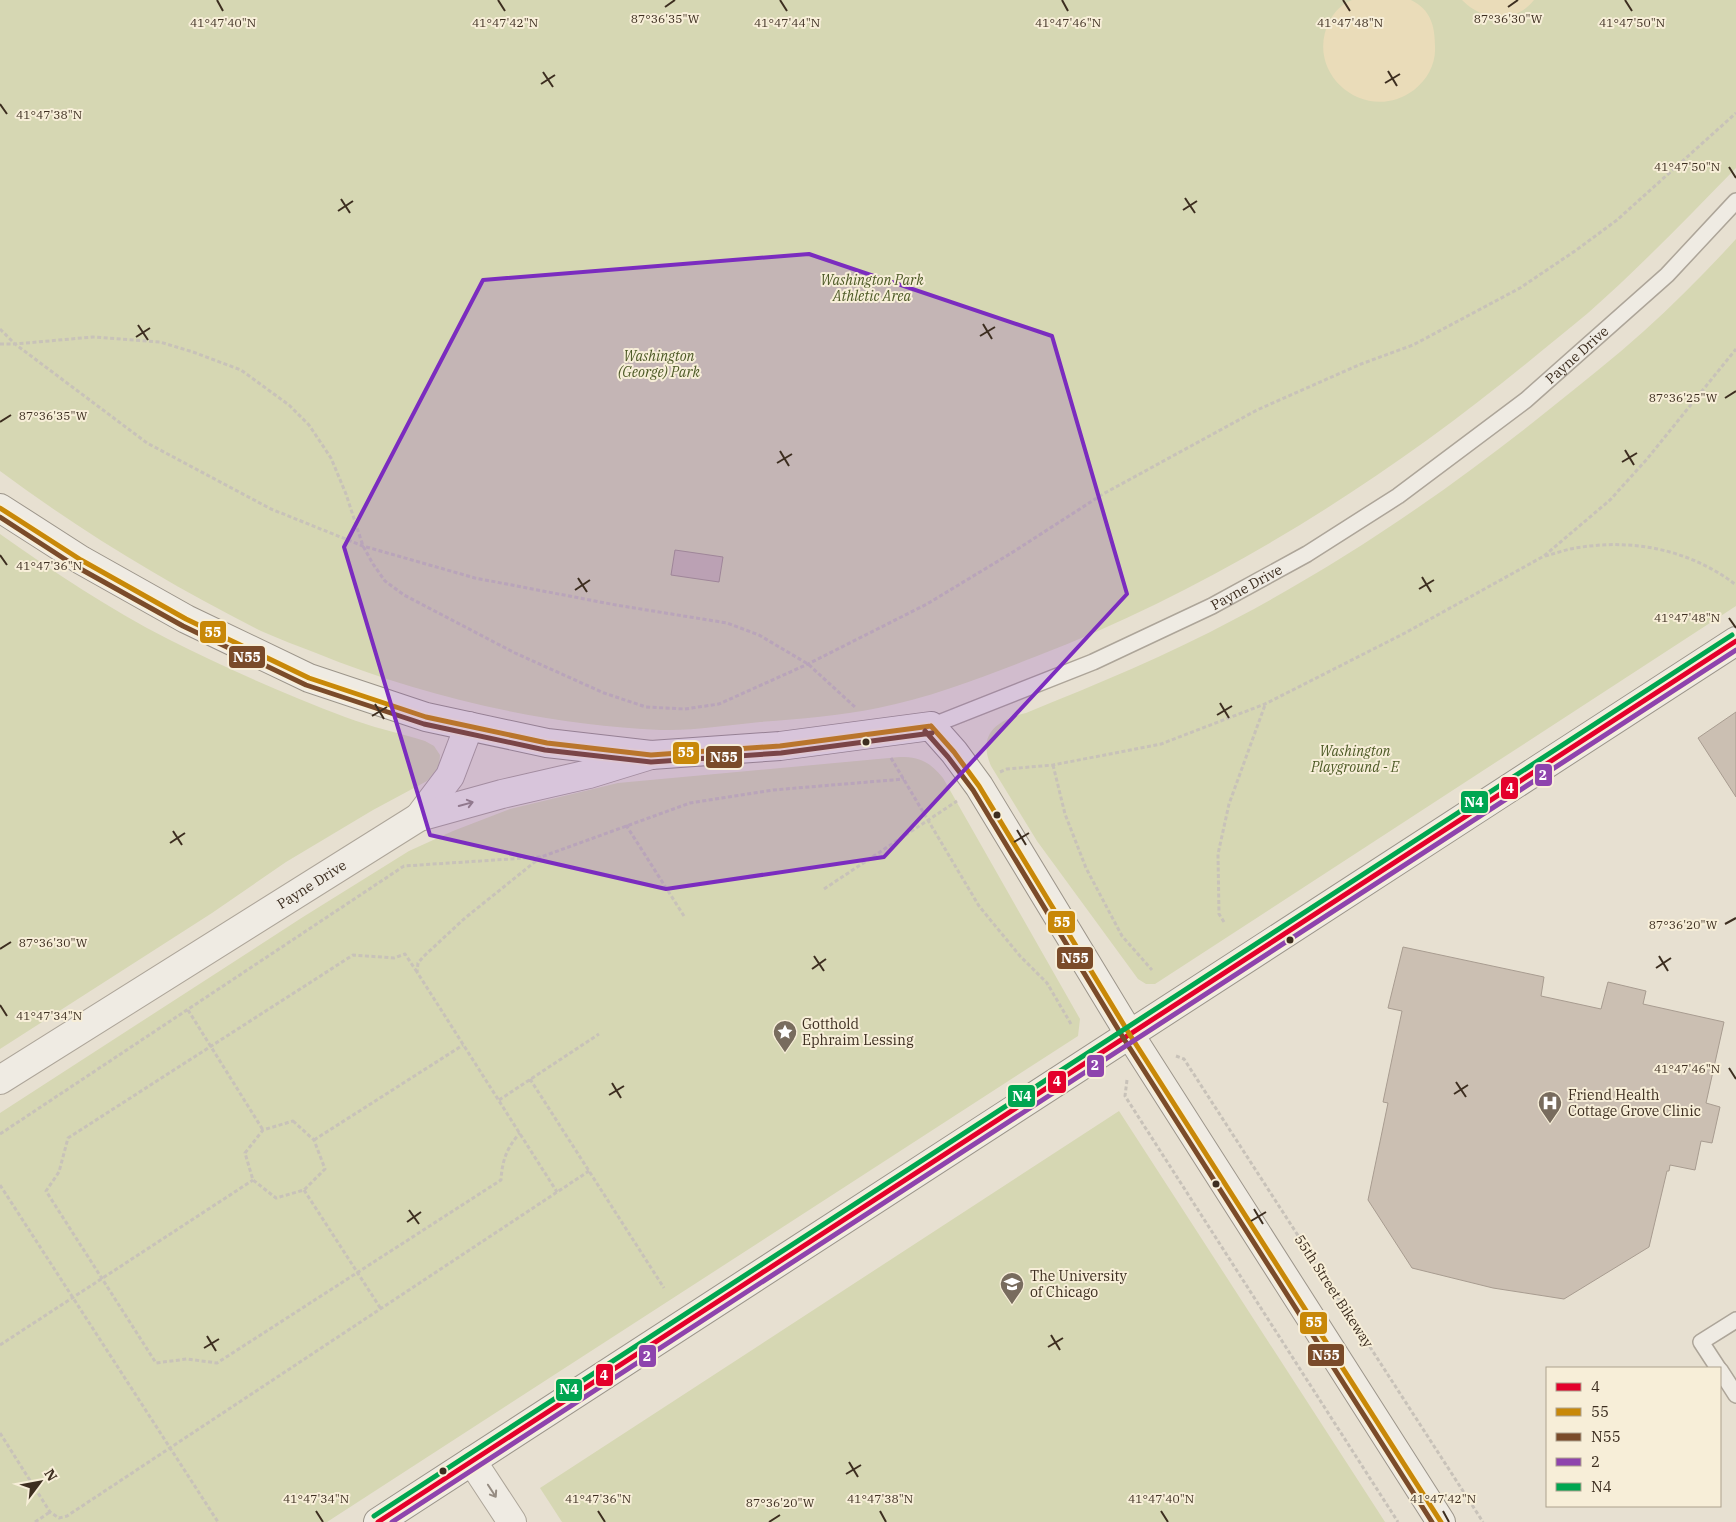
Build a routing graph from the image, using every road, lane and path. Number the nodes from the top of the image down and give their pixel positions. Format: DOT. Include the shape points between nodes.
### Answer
graph roads {
  1 [pos="1736,113"];
  2 [pos="1736,201"];
  3 [pos="0,329"];
  4 [pos="0,344"];
  5 [pos="15,344"];
  6 [pos="1736,349"];
  7 [pos="0,508"];
  8 [pos="363,546"];
  9 [pos="1544,556"];
  10 [pos="1736,585"];
  11 [pos="1736,641"];
  12 [pos="808,664"];
  13 [pos="1265,704"];
  14 [pos="859,712"];
  15 [pos="469,726"];
  16 [pos="930,726"];
  17 [pos="651,754"];
  18 [pos="891,758"];
  19 [pos="1052,765"];
  20 [pos="996,774"];
  21 [pos="904,780"];
  22 [pos="957,801"];
  23 [pos="419,817"];
  24 [pos="928,820"];
  25 [pos="626,825"];
  26 [pos="541,857"];
  27 [pos="824,889"];
  28 [pos="684,916"];
  29 [pos="1224,922"];
  30 [pos="1152,970"];
  31 [pos="417,972"];
  32 [pos="188,1010"];
  33 [pos="1071,1024"];
  34 [pos="599,1034"];
  35 [pos="1130,1035"];
  36 [pos="463,1045"];
  37 [pos="210,1047"];
  38 [pos="1184,1060"];
  39 [pos="530,1079"];
  40 [pos="0,1080"];
  41 [pos="1125,1096"];
  42 [pos="499,1100"];
  43 [pos="263,1130"];
  44 [pos="520,1133"];
  45 [pos="0,1134"];
  46 [pos="314,1140"];
  47 [pos="589,1171"];
  48 [pos="253,1180"];
  49 [pos="0,1185"];
  50 [pos="304,1190"];
  51 [pos="557,1192"];
  52 [pos="358,1272"];
  53 [pos="102,1278"];
  54 [pos="664,1288"];
  55 [pos="73,1297"];
  56 [pos="381,1309"];
  57 [pos="1736,1320"];
  58 [pos="0,1345"];
  59 [pos="1718,1367"];
  60 [pos="1721,1372"];
  61 [pos="1736,1395"];
  62 [pos="0,1433"];
  63 [pos="170,1448"];
  64 [pos="472,1461"];
  65 [pos="50,1512"];
  66 [pos="35,1522"];
  67 [pos="218,1522"];
  68 [pos="378,1522"];
  69 [pos="512,1522"];
  70 [pos="1398,1522"];
  71 [pos="1441,1522"];
  72 [pos="1483,1522"];
  1 -- 12 [label="path" via="1617,220 1520,288 1413,345 1257,410 1103,494 927,604"];
  2 -- 16 [label="lane, Payne Drive" via="1667,275 1526,400 1398,496 1307,554 1212,606 1093,662"];
  3 -- 5 [label="path"];
  4 -- 5 [label="path"];
  5 -- 8 [label="path" via="147,442 271,509"];
  5 -- 8 [label="path" via="93,337 160,342 241,370 289,405 309,425 331,458"];
  6 -- 9 [label="path" via="1610,500"];
  7 -- 15 [label="street, Payne Drive" via="81,560 186,619 310,678 426,717"];
  8 -- 12 [label="path" via="475,578 727,623 759,635"];
  8 -- 12 [label="path" via="384,581 404,595 515,653 604,694 646,707 685,709 720,704"];
  9 -- 10 [label="path" via="1612,544 1645,547 1697,561"];
  9 -- 13 [label="path" via="1405,633"];
  11 -- 35 [label="street"];
  12 -- 14 [label="path"];
  13 -- 19 [label="path" via="1161,744"];
  13 -- 29 [label="path" via="1229,804 1218,854 1219,914"];
  15 -- 17 [label="street, Payne Drive" via="547,743"];
  15 -- 23 [label="street" via="450,776"];
  16 -- 17 [label="street, Payne Drive" via="780,746"];
  16 -- 35 [label="street" via="979,786"];
  23 -- 17 [label="street, Payne Drive, one-way" via="589,774"];
  18 -- 21 [label="path"];
  19 -- 20 [label="path" via="1007,769"];
  19 -- 30 [label="path" via="1065,814 1086,868 1122,936"];
  21 -- 24 [label="path"];
  21 -- 25 [label="path" via="773,790 690,803"];
  22 -- 24 [label="path"];
  23 -- 40 [label="street, Payne Drive"];
  24 -- 27 [label="path"];
  24 -- 33 [label="path" via="979,906 1020,956 1048,983"];
  25 -- 26 [label="path"];
  25 -- 28 [label="path"];
  26 -- 31 [label="path" via="465,918 423,957"];
  26 -- 32 [label="path" via="404,866"];
  31 -- 36 [label="path"];
  31 -- 37 [label="path" via="405,954 394,958 353,955"];
  32 -- 37 [label="path"];
  32 -- 45 [label="path"];
  34 -- 39 [label="path"];
  35 -- 64 [label="street"];
  35 -- 71 [label="street"];
  36 -- 42 [label="path"];
  36 -- 46 [label="path"];
  37 -- 43 [label="path"];
  37 -- 53 [label="path" via="68,1138 59,1172 46,1191"];
  38 -- 72 [label="path, 55th Street Bikeway"];
  39 -- 42 [label="path"];
  39 -- 47 [label="path"];
  41 -- 70 [label="path"];
  42 -- 44 [label="path"];
  43 -- 46 [label="path" via="292,1121"];
  43 -- 48 [label="path" via="245,1153"];
  44 -- 51 [label="path"];
  44 -- 52 [label="path" via="510,1143 501,1168 501,1180"];
  46 -- 50 [label="path" via="324,1169"];
  47 -- 51 [label="path"];
  47 -- 54 [label="path"];
  48 -- 50 [label="path" via="276,1198"];
  48 -- 53 [label="path"];
  49 -- 55 [label="path"];
  50 -- 52 [label="path"];
  51 -- 56 [label="path"];
  52 -- 53 [label="path" via="217,1363 187,1359 156,1363"];
  52 -- 56 [label="path"];
  53 -- 55 [label="path"];
  55 -- 58 [label="path"];
  55 -- 63 [label="path"];
  56 -- 63 [label="path"];
  57 -- 59 [label="lane" via="1701,1342"];
  60 -- 61 [label="lane"];
  62 -- 65 [label="path"];
  63 -- 65 [label="path" via="67,1516 58,1518"];
  63 -- 67 [label="path"];
  64 -- 68 [label="street"];
  64 -- 69 [label="street, one-way"];
  65 -- 66 [label="path"];
}
